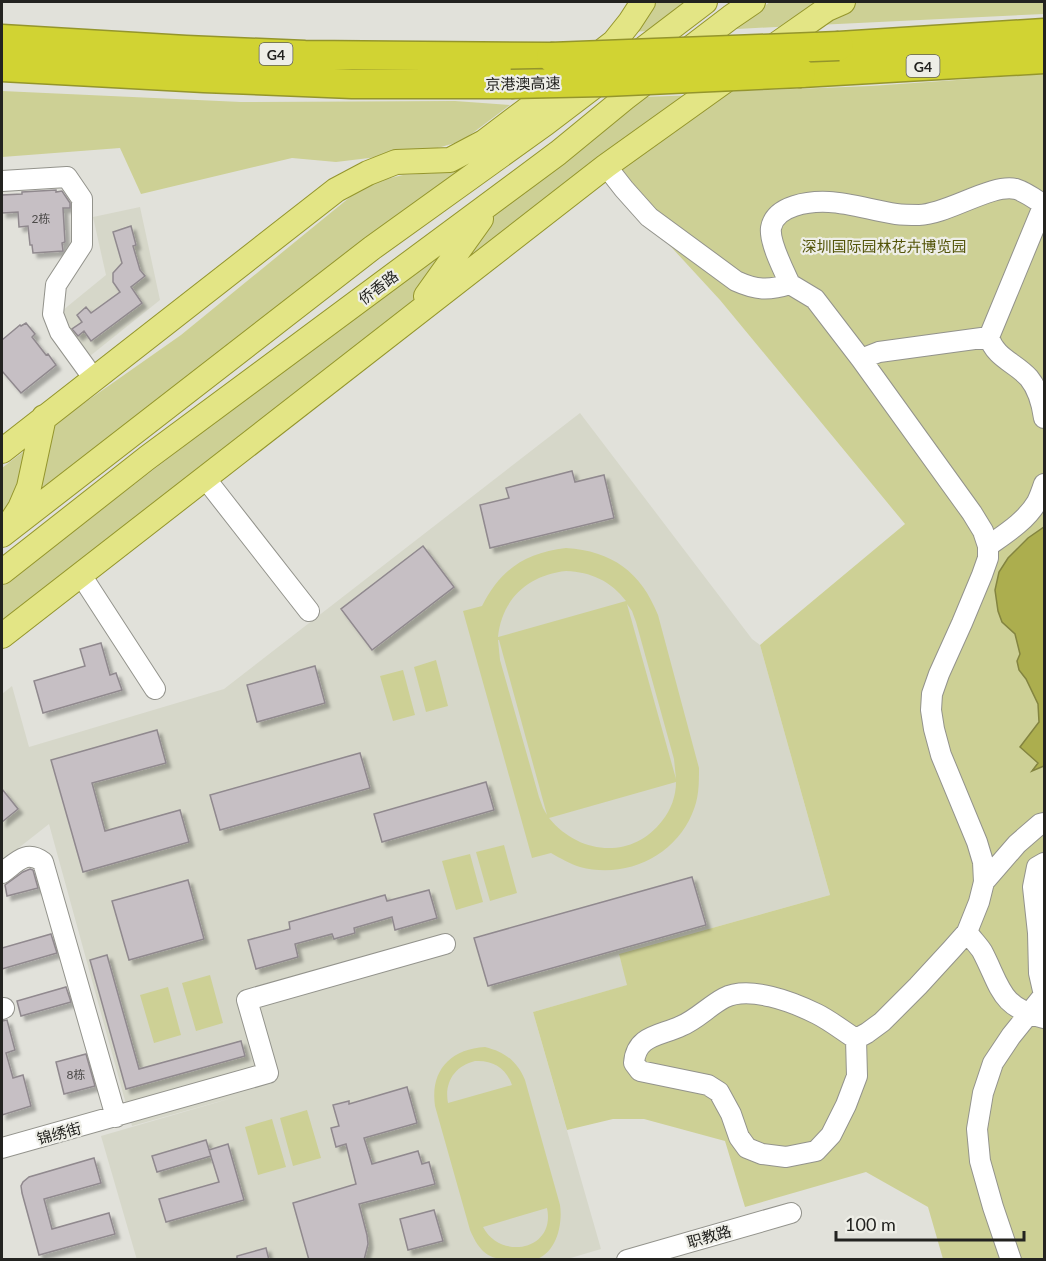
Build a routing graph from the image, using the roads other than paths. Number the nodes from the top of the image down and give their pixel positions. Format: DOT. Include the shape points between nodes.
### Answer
graph roads {
  1 [pos="643,2"];
  2 [pos="705,2"];
  3 [pos="753,2"];
  4 [pos="843,2"];
  5 [pos="1044,33"];
  6 [pos="2,39"];
  7 [pos="1044,59"];
  8 [pos="2,67"];
  9 [pos="606,166"];
  10 [pos="2,181"];
  11 [pos="494,201"];
  12 [pos="1044,204"];
  13 [pos="790,284"];
  14 [pos="409,319"];
  15 [pos="990,337"];
  16 [pos="861,359"];
  17 [pos="94,379"];
  18 [pos="44,417"];
  19 [pos="1044,418"];
  20 [pos="2,451"];
  21 [pos="205,478"];
  22 [pos="1044,484"];
  23 [pos="2,535"];
  24 [pos="988,546"];
  25 [pos="2,572"];
  26 [pos="81,575"];
  27 [pos="309,611"];
  28 [pos="2,636"];
  29 [pos="155,689"];
  30 [pos="1044,823"];
  31 [pos="1044,863"];
  32 [pos="2,873"];
  33 [pos="984,882"];
  34 [pos="967,932"];
  35 [pos="445,944"];
  36 [pos="1037,1016"];
  37 [pos="856,1039"];
  38 [pos="116,1117"];
  39 [pos="2,1148"];
  40 [pos="791,1213"];
  41 [pos="627,1260"];
  42 [pos="1011,1260"];
  1 -- 17 [label="main road" via="614,42 484,142 450,160 396,162 336,190"];
  2 -- 23 [label="main road" via="372,248"];
  3 -- 11 [label="main road, 侨香路"];
  4 -- 9 [label="main road" via="827,9"];
  5 -- 6 [label="highway, 京港澳高速 / G4, bridge" via="551,57 305,55"];
  7 -- 8 [label="highway, 京港澳高速 / G4, bridge" via="801,74 511,84 329,83"];
  9 -- 13 [label="street" via="649,217 736,281 763,289"];
  9 -- 14 [label="main road"];
  10 -- 17 [label="street" via="68,177 82,199 82,245 56,285 53,314 60,332"];
  11 -- 14 [label="main road"];
  11 -- 25 [label="main road, 侨香路" via="147,458"];
  12 -- 13 [label="street" via="1007,188 922,215 830,202 788,208 776,216 771,228 772,243"];
  12 -- 15 [label="street"];
  13 -- 16 [label="street" via="815,299"];
  14 -- 21 [label="main road"];
  15 -- 16 [label="street" via="879,352"];
  15 -- 19 [label="street" via="996,352 1028,377"];
  16 -- 24 [label="street" via="972,513"];
  17 -- 18 [label="main road"];
  18 -- 20 [label="main road"];
  18 -- 23 [label="main road" via="29,487"];
  21 -- 26 [label="main road"];
  21 -- 27 [label="street"];
  22 -- 24 [label="street" via="1036,503 1020,522"];
  24 -- 33 [label="street" via="982,575 932,694 931,710 942,755 976,842"];
  26 -- 28 [label="main road"];
  26 -- 29 [label="street"];
  30 -- 33 [label="street" via="1017,844"];
  31 -- 36 [label="street" via="1037,867 1033,887 1044,995"];
  32 -- 38 [label="street" via="26,856 36,856 43,862"];
  33 -- 34 [label="street"];
  34 -- 36 [label="street" via="981,949 1002,994 1016,1007"];
  34 -- 37 [label="street" via="882,1022"];
  35 -- 38 [label="street, 锦绣街" via="247,1000 268,1073"];
  36 -- 42 [label="street" via="1011,1036 993,1063 977,1129 981,1161"];
  37 -- 37 [label="street" via="857,1076 831,1135 816,1151 786,1157 747,1148 719,1092 708,1085 640,1071 634,1063 635,1052 642,1043 683,1026 725,997 741,993 771,996 807,1010"];
  38 -- 39 [label="street, 锦绣街"];
  40 -- 41 [label="street, 职教路"];
}
